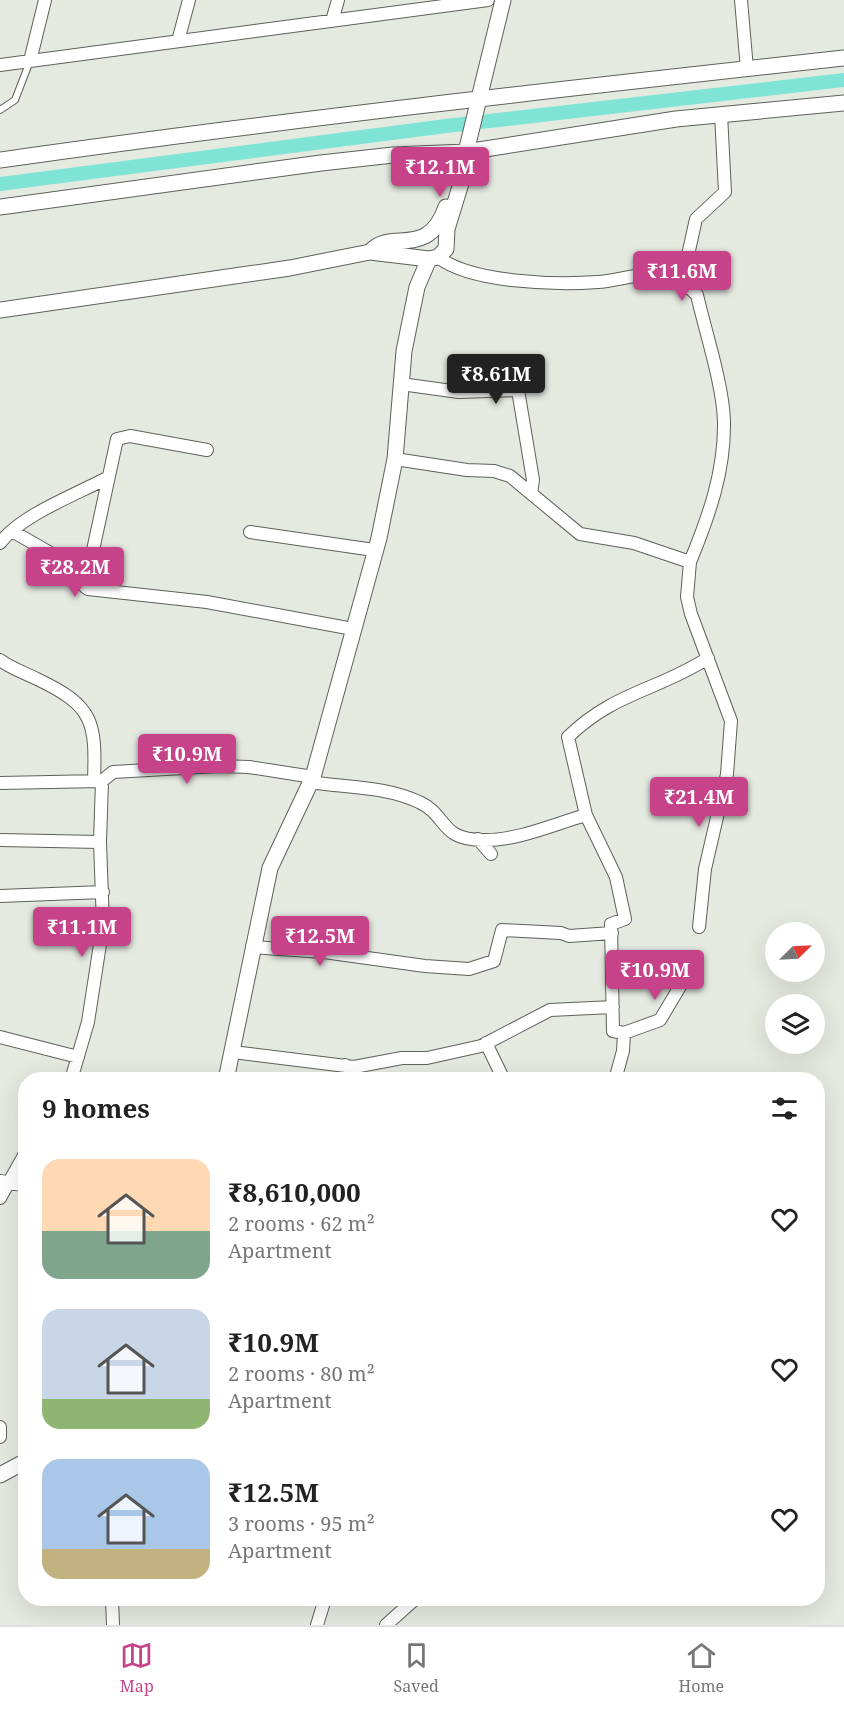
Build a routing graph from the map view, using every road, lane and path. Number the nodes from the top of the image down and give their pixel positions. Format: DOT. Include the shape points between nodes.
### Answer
graph roads {
  1 [pos="45,0"];
  2 [pos="189,0"];
  3 [pos="338,0"];
  4 [pos="488,0"];
  5 [pos="503,0"];
  6 [pos="741,0"];
  7 [pos="332,21"];
  8 [pos="178,41"];
  9 [pos="844,58"];
  10 [pos="30,61"];
  11 [pos="0,65"];
  12 [pos="747,69"];
  13 [pos="844,103"];
  14 [pos="477,105"];
  15 [pos="0,110"];
  16 [pos="721,114"];
  17 [pos="467,147"];
  18 [pos="0,160"];
  19 [pos="0,207"];
  20 [pos="422,238"];
  21 [pos="370,252"];
  22 [pos="430,258"];
  23 [pos="682,282"];
  24 [pos="0,310"];
  25 [pos="401,384"];
  26 [pos="207,450"];
  27 [pos="395,459"];
  28 [pos="107,478"];
  29 [pos="531,494"];
  30 [pos="12,531"];
  31 [pos="250,532"];
  32 [pos="0,543"];
  33 [pos="374,550"];
  34 [pos="690,562"];
  35 [pos="87,574"];
  36 [pos="353,629"];
  37 [pos="708,658"];
  38 [pos="0,660"];
  39 [pos="312,780"];
  40 [pos="98,781"];
  41 [pos="0,783"];
  42 [pos="586,815"];
  43 [pos="478,839"];
  44 [pos="0,840"];
  45 [pos="100,842"];
  46 [pos="491,854"];
  47 [pos="103,892"];
  48 [pos="0,896"];
  49 [pos="699,927"];
  50 [pos="612,933"];
  51 [pos="252,947"];
  52 [pos="688,974"];
  53 [pos="613,1007"];
  54 [pos="624,1034"];
  55 [pos="0,1037"];
  56 [pos="486,1042"];
  57 [pos="233,1052"];
  58 [pos="78,1057"];
  59 [pos="345,1065"];
  60 [pos="73,1072"];
  61 [pos="228,1072"];
  62 [pos="345,1072"];
  63 [pos="500,1072"];
  64 [pos="617,1072"];
  65 [pos="18,1163"];
  66 [pos="4,1182"];
  67 [pos="0,1198"];
  68 [pos="0,1426"];
  69 [pos="0,1437"];
  70 [pos="18,1465"];
  71 [pos="0,1475"];
  72 [pos="112,1606"];
  73 [pos="323,1606"];
  74 [pos="407,1606"];
  75 [pos="113,1625"];
  76 [pos="317,1625"];
  77 [pos="386,1625"];
  1 -- 10 [label="street"];
  2 -- 8 [label="street"];
  3 -- 7 [label="street"];
  4 -- 7 [label="street"];
  5 -- 14 [label="street"];
  6 -- 12 [label="street"];
  7 -- 8 [label="street"];
  8 -- 10 [label="street"];
  9 -- 12 [label="street"];
  10 -- 11 [label="street"];
  10 -- 15 [label="lane" via="15,100"];
  12 -- 14 [label="street"];
  13 -- 16 [label="street"];
  14 -- 17 [label="street"];
  14 -- 18 [label="street" via="154,138"];
  16 -- 17 [label="street"];
  16 -- 23 [label="street" via="725,192 696,219"];
  17 -- 19 [label="street"];
  17 -- 20 [label="street" via="440,221"];
  17 -- 22 [label="street" via="466,166 447,229 446,249"];
  20 -- 21 [label="street" via="381,245"];
  20 -- 22 [label="street" via="418,249"];
  21 -- 22 [label="street"];
  21 -- 24 [label="street" via="279,270"];
  22 -- 23 [label="street" via="466,273 546,283 664,274"];
  22 -- 25 [label="street" via="417,287"];
  23 -- 34 [label="street" via="697,295 724,418 713,505"];
  25 -- 27 [label="street"];
  25 -- 29 [label="street" via="459,392 518,390 533,480"];
  26 -- 28 [label="street" via="122,436 115,445"];
  27 -- 29 [label="street" via="494,471 510,476"];
  27 -- 33 [label="street"];
  28 -- 30 [label="street"];
  28 -- 35 [label="street"];
  29 -- 34 [label="street" via="580,534 634,543"];
  30 -- 32 [label="street"];
  30 -- 35 [label="street"];
  31 -- 33 [label="street"];
  33 -- 36 [label="street"];
  34 -- 37 [label="street" via="687,597"];
  35 -- 36 [label="street" via="88,590 207,602"];
  36 -- 39 [label="street"];
  37 -- 42 [label="street" via="684,674 661,680 600,710 568,737"];
  37 -- 49 [label="street" via="731,720 728,774 705,869"];
  38 -- 40 [label="street" via="56,688 87,715 96,741"];
  39 -- 40 [label="street" via="249,767 219,766 113,772"];
  39 -- 43 [label="street" via="386,791 421,802 453,835"];
  39 -- 51 [label="street" via="270,868"];
  40 -- 41 [label="street"];
  40 -- 45 [label="street"];
  42 -- 43 [label="street" via="505,838"];
  42 -- 50 [label="street" via="616,877 625,919 611,924"];
  43 -- 46 [label="street"];
  44 -- 45 [label="street"];
  45 -- 47 [label="street"];
  47 -- 48 [label="street"];
  47 -- 58 [label="street" via="103,925 88,1022"];
  50 -- 51 [label="street" via="569,936 502,930 494,961 469,969"];
  50 -- 53 [label="street"];
  51 -- 57 [label="street"];
  52 -- 54 [label="street" via="660,1020"];
  53 -- 54 [label="street" via="613,1031"];
  53 -- 56 [label="street" via="550,1010"];
  54 -- 64 [label="street"];
  55 -- 58 [label="street"];
  56 -- 59 [label="street" via="469,1051 428,1058"];
  56 -- 63 [label="street"];
  57 -- 59 [label="street"];
  57 -- 61 [label="street"];
  58 -- 60 [label="street"];
  59 -- 62 [label="street"];
  65 -- 66 [label="street"];
  66 -- 67 [label="street"];
  68 -- 69 [label="street"];
  70 -- 71 [label="street"];
  72 -- 75 [label="street"];
  73 -- 76 [label="street"];
  74 -- 77 [label="street"];
}
